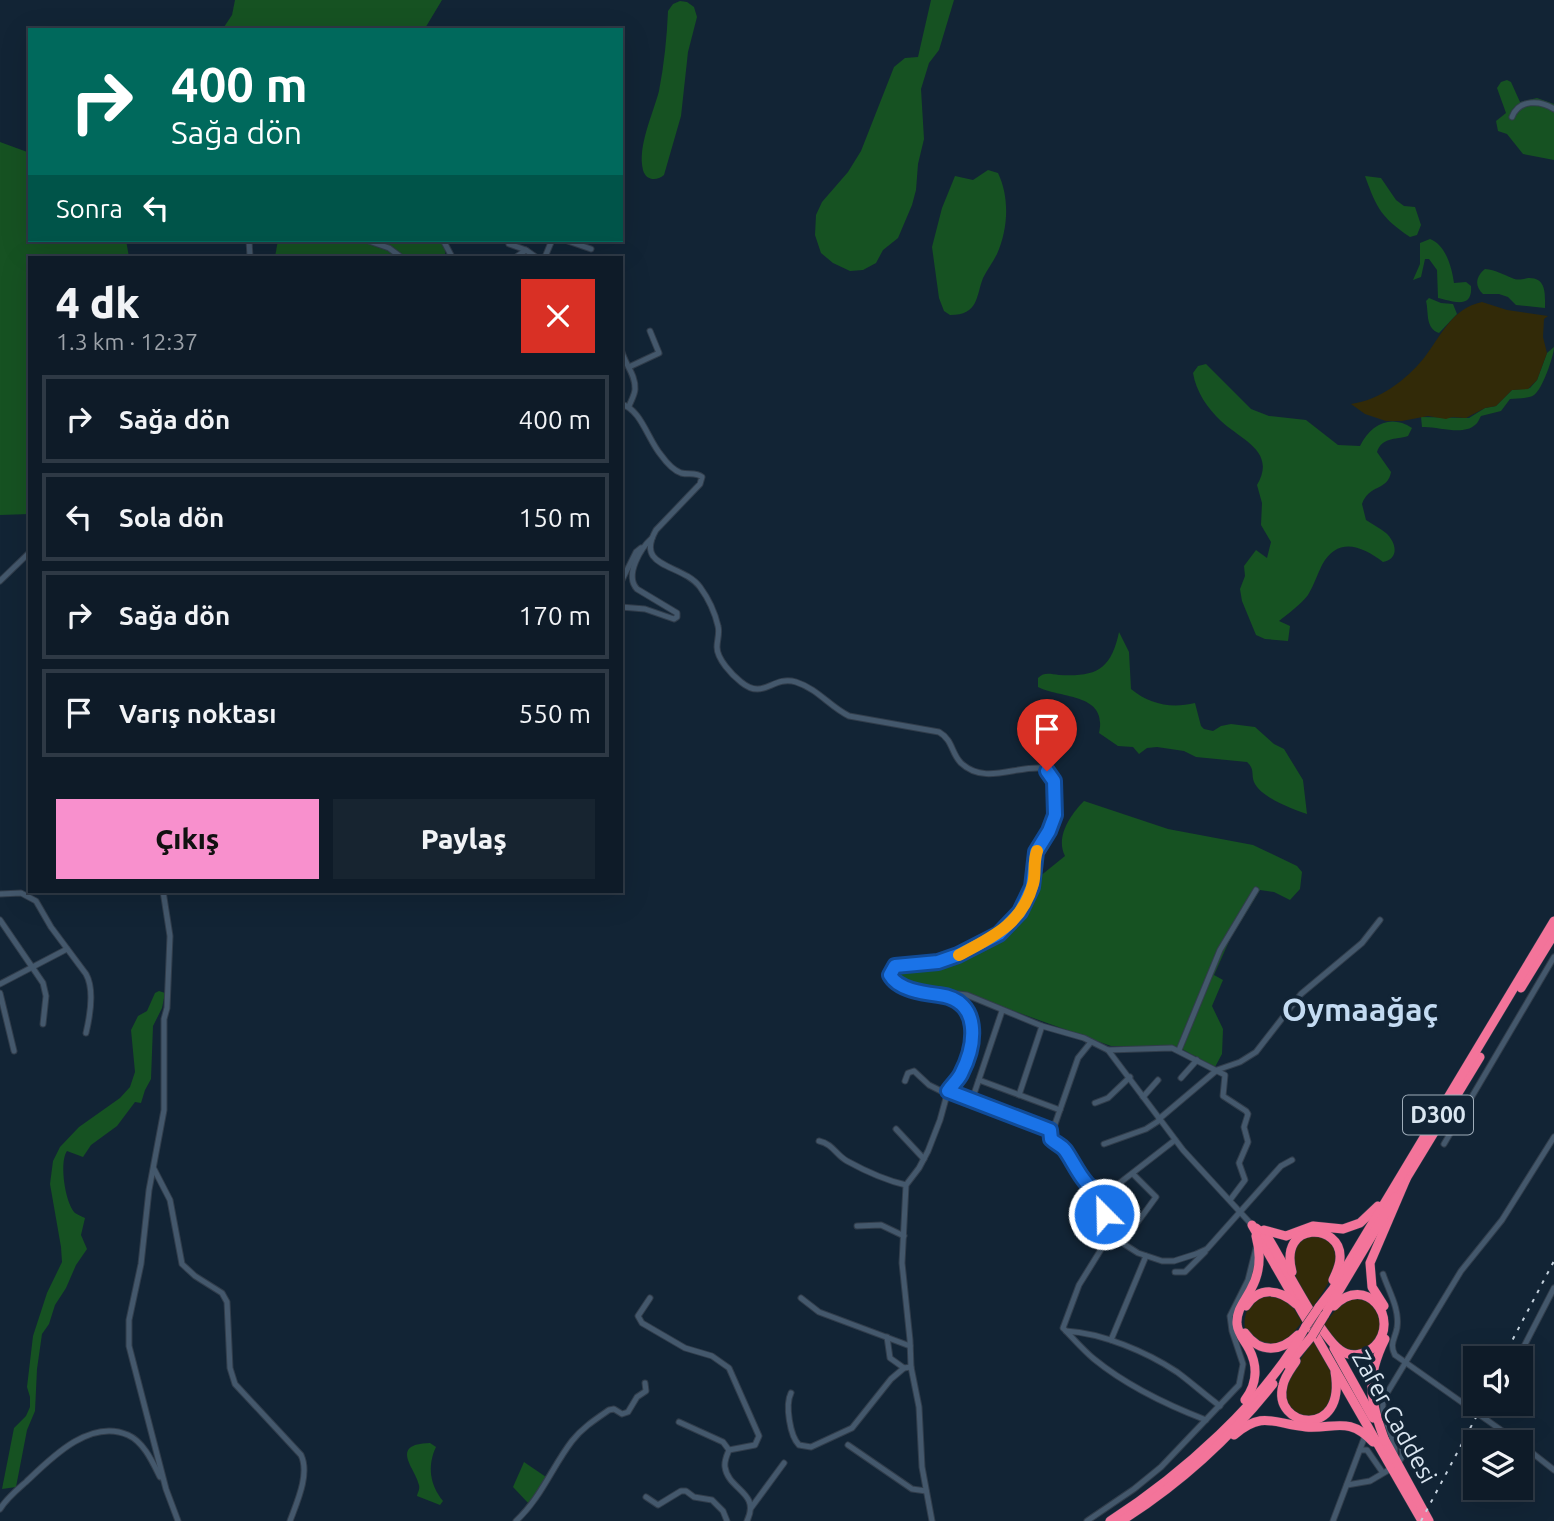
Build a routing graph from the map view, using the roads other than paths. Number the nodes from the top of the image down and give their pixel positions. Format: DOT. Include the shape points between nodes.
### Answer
graph roads {
  1 [pos="1554,109"];
  2 [pos="1512,117"];
  3 [pos="372,242"];
  4 [pos="572,242"];
  5 [pos="509,244"];
  6 [pos="591,248"];
  7 [pos="526,250"];
  8 [pos="400,256"];
  9 [pos="517,256"];
  10 [pos="535,256"];
  11 [pos="650,331"];
  12 [pos="623,358"];
  13 [pos="629,367"];
  14 [pos="623,404"];
  15 [pos="629,406"];
  16 [pos="652,538"];
  17 [pos="643,546"];
  18 [pos="28,554"];
  19 [pos="623,578"];
  20 [pos="0,581"];
  21 [pos="623,607"];
  22 [pos="1256,891"];
  23 [pos="164,893"];
  24 [pos="0,894"];
  25 [pos="0,920"];
  26 [pos="1380,920"];
  27 [pos="1554,921"];
  28 [pos="1554,934"];
  29 [pos="67,948"];
  30 [pos="1554,957"];
  31 [pos="32,966"];
  32 [pos="0,984"];
  33 [pos="0,993"];
  34 [pos="938,994"];
  35 [pos="1002,1011"];
  36 [pos="43,1024"];
  37 [pos="1042,1026"];
  38 [pos="86,1033"];
  39 [pos="1091,1042"];
  40 [pos="1108,1050"];
  41 [pos="1178,1050"];
  42 [pos="14,1051"];
  43 [pos="1197,1060"];
  44 [pos="1217,1070"];
  45 [pos="1129,1077"];
  46 [pos="1181,1078"];
  47 [pos="979,1080"];
  48 [pos="1158,1080"];
  49 [pos="905,1081"];
  50 [pos="948,1092"];
  51 [pos="1019,1095"];
  52 [pos="1143,1097"];
  53 [pos="972,1100"];
  54 [pos="1095,1104"];
  55 [pos="1060,1110"];
  56 [pos="1160,1120"];
  57 [pos="896,1129"];
  58 [pos="1050,1130"];
  59 [pos="1554,1137"];
  60 [pos="1175,1140"];
  61 [pos="819,1141"];
  62 [pos="1104,1144"];
  63 [pos="1444,1144"];
  64 [pos="924,1159"];
  65 [pos="1293,1160"];
  66 [pos="153,1168"];
  67 [pos="1133,1174"];
  68 [pos="1403,1178"];
  69 [pos="906,1185"];
  70 [pos="1107,1194"];
  71 [pos="1230,1200"];
  72 [pos="1241,1212"];
  73 [pos="1252,1225"];
  74 [pos="857,1226"];
  75 [pos="1111,1233"];
  76 [pos="904,1236"];
  77 [pos="1257,1241"];
  78 [pos="1207,1249"];
  79 [pos="1146,1256"];
  80 [pos="1175,1272"];
  81 [pos="1383,1274"];
  82 [pos="1297,1287"];
  83 [pos="1554,1288"];
  84 [pos="650,1298"];
  85 [pos="801,1298"];
  86 [pos="1322,1312"];
  87 [pos="1306,1321"];
  88 [pos="1066,1331"];
  89 [pos="1319,1336"];
  90 [pos="887,1337"];
  91 [pos="1111,1340"];
  92 [pos="910,1346"];
  93 [pos="1524,1346"];
  94 [pos="1405,1363"];
  95 [pos="907,1367"];
  96 [pos="1334,1368"];
  97 [pos="645,1383"];
  98 [pos="791,1393"];
  99 [pos="1220,1406"];
  100 [pos="1488,1416"];
  101 [pos="1486,1419"];
  102 [pos="1206,1420"];
  103 [pos="678,1422"];
  104 [pos="1501,1430"];
  105 [pos="1366,1434"];
  106 [pos="1389,1438"];
  107 [pos="848,1445"];
  108 [pos="729,1450"];
  109 [pos="1360,1450"];
  110 [pos="1382,1452"];
  111 [pos="1533,1453"];
  112 [pos="1188,1462"];
  113 [pos="784,1463"];
  114 [pos="1392,1466"];
  115 [pos="1553,1468"];
  116 [pos="1346,1485"];
  117 [pos="166,1489"];
  118 [pos="926,1492"];
  119 [pos="1158,1495"];
  120 [pos="646,1497"];
  121 [pos="751,1508"];
  122 [pos="0,1509"];
  123 [pos="178,1521"];
  124 [pos="290,1521"];
  125 [pos="516,1521"];
  126 [pos="727,1521"];
  127 [pos="747,1521"];
  128 [pos="932,1521"];
  129 [pos="1087,1521"];
  130 [pos="1110,1521"];
  131 [pos="1121,1521"];
  132 [pos="1333,1521"];
  133 [pos="1422,1521"];
  134 [pos="1429,1521"];
  1 -- 2 [label="street" via="1539,101 1518,108"];
  3 -- 8 [label="street"];
  4 -- 6 [label="street"];
  5 -- 7 [label="street"];
  7 -- 9 [label="street"];
  7 -- 10 [label="street"];
  11 -- 13 [label="street" via="659,353"];
  12 -- 13 [label="street"];
  13 -- 15 [label="street" via="635,388"];
  14 -- 15 [label="street"];
  15 -- 16 [label="street" via="671,467 702,479"];
  16 -- 17 [label="street"];
  16 -- 34 [label="street" via="654,559 684,573 706,596 718,624 718,653 749,688 796,682 823,695 849,716 939,732 950,740 957,759 968,768 1003,775 1041,768 1051,775 1055,815 1036,852 1032,887 1015,918 999,934 958,955 891,970 895,981"];
  17 -- 19 [label="street"];
  17 -- 21 [label="street" via="632,583 678,616 674,619"];
  18 -- 20 [label="street"];
  22 -- 41 [label="street" via="1220,950"];
  23 -- 66 [label="street" via="170,961 164,1019 164,1110"];
  24 -- 29 [label="street" via="18,892 32,898"];
  25 -- 31 [label="street"];
  26 -- 44 [label="street" via="1362,943 1301,994 1256,1052"];
  27 -- 68 [label="highway, D300"];
  28 -- 68 [label="highway, D300"];
  29 -- 31 [label="street"];
  29 -- 38 [label="street" via="90,983"];
  30 -- 63 [label="street"];
  31 -- 32 [label="street"];
  31 -- 36 [label="street" via="45,990"];
  33 -- 42 [label="street"];
  34 -- 35 [label="street" via="967,995"];
  34 -- 50 [label="street" via="965,1009 973,1031 962,1071"];
  35 -- 37 [label="street"];
  35 -- 47 [label="street"];
  37 -- 39 [label="street"];
  37 -- 51 [label="street"];
  39 -- 40 [label="street"];
  39 -- 55 [label="street" via="1078,1058"];
  40 -- 41 [label="street"];
  40 -- 45 [label="street"];
  41 -- 43 [label="street"];
  43 -- 44 [label="street"];
  43 -- 46 [label="street"];
  44 -- 56 [label="street"];
  44 -- 71 [label="street" via="1226,1077 1223,1096 1248,1114 1244,1127 1248,1142 1239,1163 1245,1180"];
  45 -- 52 [label="street"];
  45 -- 54 [label="street"];
  47 -- 51 [label="street"];
  47 -- 53 [label="street"];
  48 -- 52 [label="street"];
  49 -- 50 [label="street" via="914,1071 929,1085"];
  50 -- 53 [label="street"];
  50 -- 64 [label="street"];
  51 -- 55 [label="street"];
  52 -- 56 [label="street"];
  53 -- 58 [label="street"];
  55 -- 58 [label="street"];
  56 -- 60 [label="street"];
  56 -- 62 [label="street"];
  57 -- 64 [label="street"];
  58 -- 70 [label="street" via="1051,1139 1066,1152 1084,1180 1099,1194"];
  59 -- 94 [label="street" via="1502,1220 1461,1271"];
  60 -- 67 [label="street"];
  60 -- 71 [label="street"];
  61 -- 69 [label="street" via="869,1173"];
  64 -- 69 [label="street"];
  65 -- 72 [label="street" via="1281,1166"];
  66 -- 117 [label="street" via="128,1333"];
  66 -- 124 [label="street" via="170,1200 182,1264 228,1302 231,1377 304,1461"];
  67 -- 70 [label="street"];
  67 -- 75 [label="street" via="1156,1196 1134,1227"];
  68 -- 73 [label="highway" via="1368,1217 1351,1227 1313,1226 1286,1236"];
  68 -- 86 [label="highway, D300"];
  68 -- 106 [label="highway" via="1369,1271 1389,1319 1371,1380 1372,1405"];
  69 -- 76 [label="street"];
  70 -- 75 [label="street" via="1104,1214"];
  71 -- 72 [label="street"];
  72 -- 73 [label="street"];
  72 -- 78 [label="street"];
  73 -- 77 [label="highway"];
  73 -- 82 [label="highway" via="1268,1238"];
  73 -- 87 [label="highway"];
  74 -- 76 [label="street" via="881,1225"];
  75 -- 79 [label="street"];
  75 -- 88 [label="street" via="1079,1285 1063,1328"];
  76 -- 92 [label="street" via="902,1264"];
  77 -- 99 [label="street" via="1248,1280 1230,1316 1243,1359 1242,1377"];
  77 -- 112 [label="highway" via="1255,1282 1242,1302 1237,1324 1254,1362 1254,1385"];
  78 -- 79 [label="street" via="1170,1261"];
  78 -- 80 [label="street" via="1185,1272"];
  79 -- 91 [label="street"];
  81 -- 94 [label="street" via="1397,1314 1392,1348"];
  82 -- 86 [label="highway" via="1289,1260 1292,1245 1306,1233 1329,1237 1338,1246 1340,1259"];
  82 -- 89 [label="highway"];
  83 -- 93 [label="street"];
  84 -- 108 [label="street" via="638,1316 642,1322 729,1368 759,1438 755,1445"];
  85 -- 90 [label="street" via="819,1312"];
  86 -- 87 [label="highway, D300, bridge"];
  86 -- 89 [label="highway, D300, bridge"];
  86 -- 89 [label="highway" via="1356,1294 1376,1303 1384,1323 1377,1344 1360,1354 1341,1351"];
  87 -- 87 [label="highway" via="1288,1344 1273,1349 1254,1343 1242,1322 1250,1301 1272,1291 1287,1296"];
  87 -- 89 [label="highway"];
  87 -- 112 [label="highway, D300" via="1298,1342 1259,1392"];
  88 -- 91 [label="street"];
  88 -- 102 [label="street" via="1097,1362 1142,1391"];
  89 -- 96 [label="highway, Zafer Caddesi"];
  89 -- 96 [label="highway" via="1284,1381 1285,1405 1292,1414 1312,1422 1326,1415 1335,1400"];
  89 -- 106 [label="highway, Zafer Caddesi"];
  89 -- 119 [label="highway, D300" via="1244,1417"];
  90 -- 92 [label="street"];
  90 -- 95 [label="street" via="890,1358"];
  91 -- 99 [label="street" via="1166,1366"];
  92 -- 95 [label="street"];
  94 -- 101 [label="street"];
  94 -- 106 [label="street" via="1382,1403"];
  95 -- 98 [label="street" via="891,1379 856,1426 811,1447 799,1445 793,1437 787,1406"];
  95 -- 118 [label="street" via="918,1397"];
  96 -- 110 [label="highway, Zafer Caddesi"];
  97 -- 125 [label="street" via="646,1391 628,1412 611,1409 583,1429"];
  99 -- 102 [label="street"];
  100 -- 101 [label="street"];
  101 -- 104 [label="street"];
  102 -- 129 [label="street" via="1152,1475"];
  103 -- 108 [label="street" via="723,1442"];
  105 -- 109 [label="street"];
  105 -- 110 [label="highway"];
  105 -- 119 [label="highway" via="1342,1425 1310,1427 1257,1420"];
  106 -- 114 [label="highway, Zafer Caddesi"];
  107 -- 118 [label="street" via="912,1489"];
  108 -- 121 [label="street" via="725,1471"];
  109 -- 114 [label="street"];
  109 -- 116 [label="street"];
  110 -- 114 [label="highway, Zafer Caddesi"];
  111 -- 115 [label="street"];
  112 -- 130 [label="highway, D300"];
  113 -- 121 [label="street"];
  114 -- 116 [label="street" via="1370,1480"];
  114 -- 133 [label="highway, Zafer Caddesi"];
  114 -- 134 [label="highway, Zafer Caddesi"];
  116 -- 132 [label="street"];
  117 -- 122 [label="street" via="152,1460 129,1435 93,1434 49,1460"];
  117 -- 123 [label="street"];
  118 -- 128 [label="street"];
  119 -- 131 [label="highway, D300"];
  120 -- 126 [label="street" via="658,1505 686,1491 712,1500"];
  121 -- 127 [label="street"];
}
